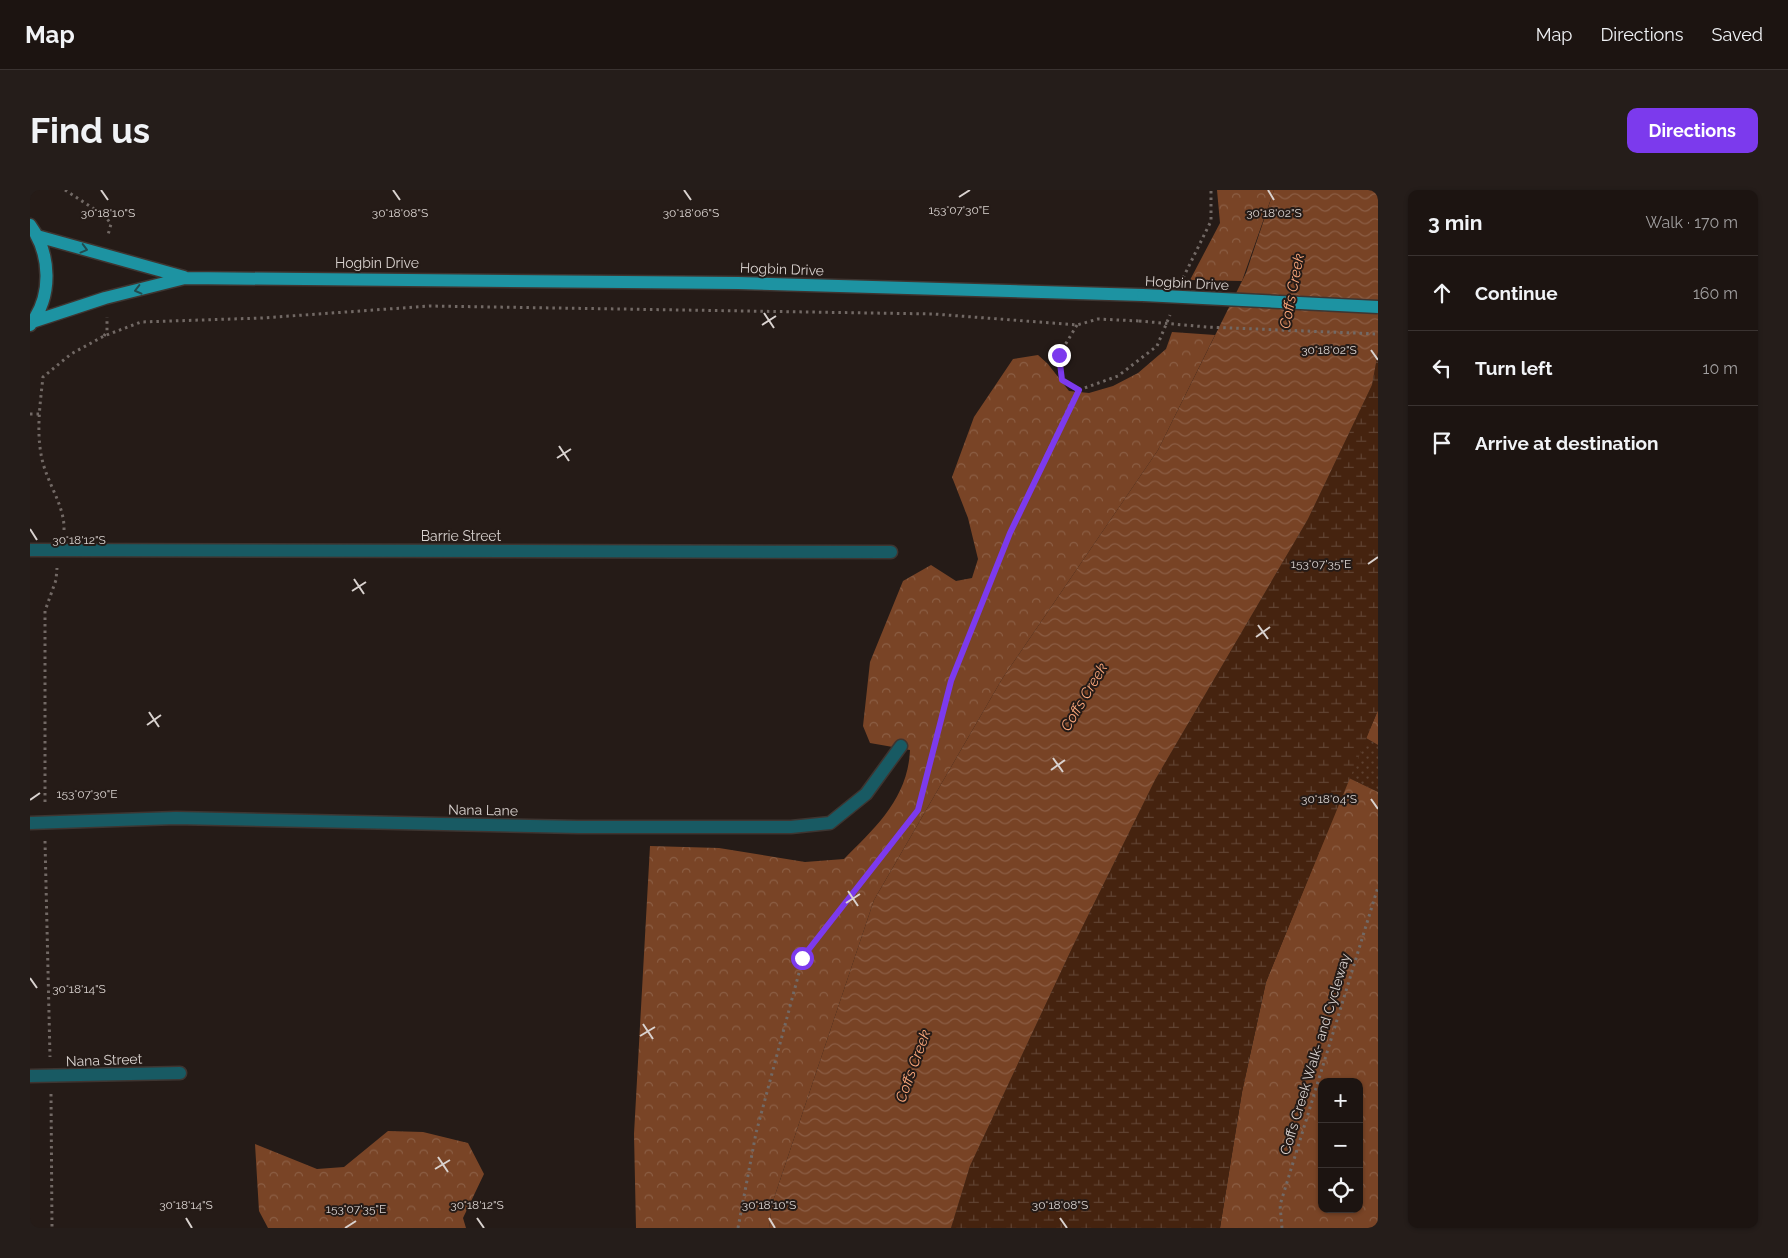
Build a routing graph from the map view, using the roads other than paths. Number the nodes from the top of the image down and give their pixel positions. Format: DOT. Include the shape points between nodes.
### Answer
graph roads {
  1 [pos="32,228"];
  2 [pos="185,278"];
  3 [pos="1378,307"];
  4 [pos="31,323"];
  5 [pos="30,550"];
  6 [pos="892,552"];
  7 [pos="901,746"];
  8 [pos="30,823"];
  9 [pos="180,1073"];
  10 [pos="30,1076"];
  1 -- 2 [label="main road, Hogbin Drive, one-way"];
  1 -- 4 [label="main road" via="45,257 47,280 43,302"];
  2 -- 3 [label="main road, Hogbin Drive, bridge" via="738,283 1143,295"];
  2 -- 4 [label="main road, Hogbin Drive, one-way" via="105,298"];
  5 -- 6 [label="street, Barrie Street"];
  7 -- 8 [label="street, Nana Lane" via="866,794 830,823 791,827 568,827 176,818"];
  9 -- 10 [label="street, Nana Street"];
}
